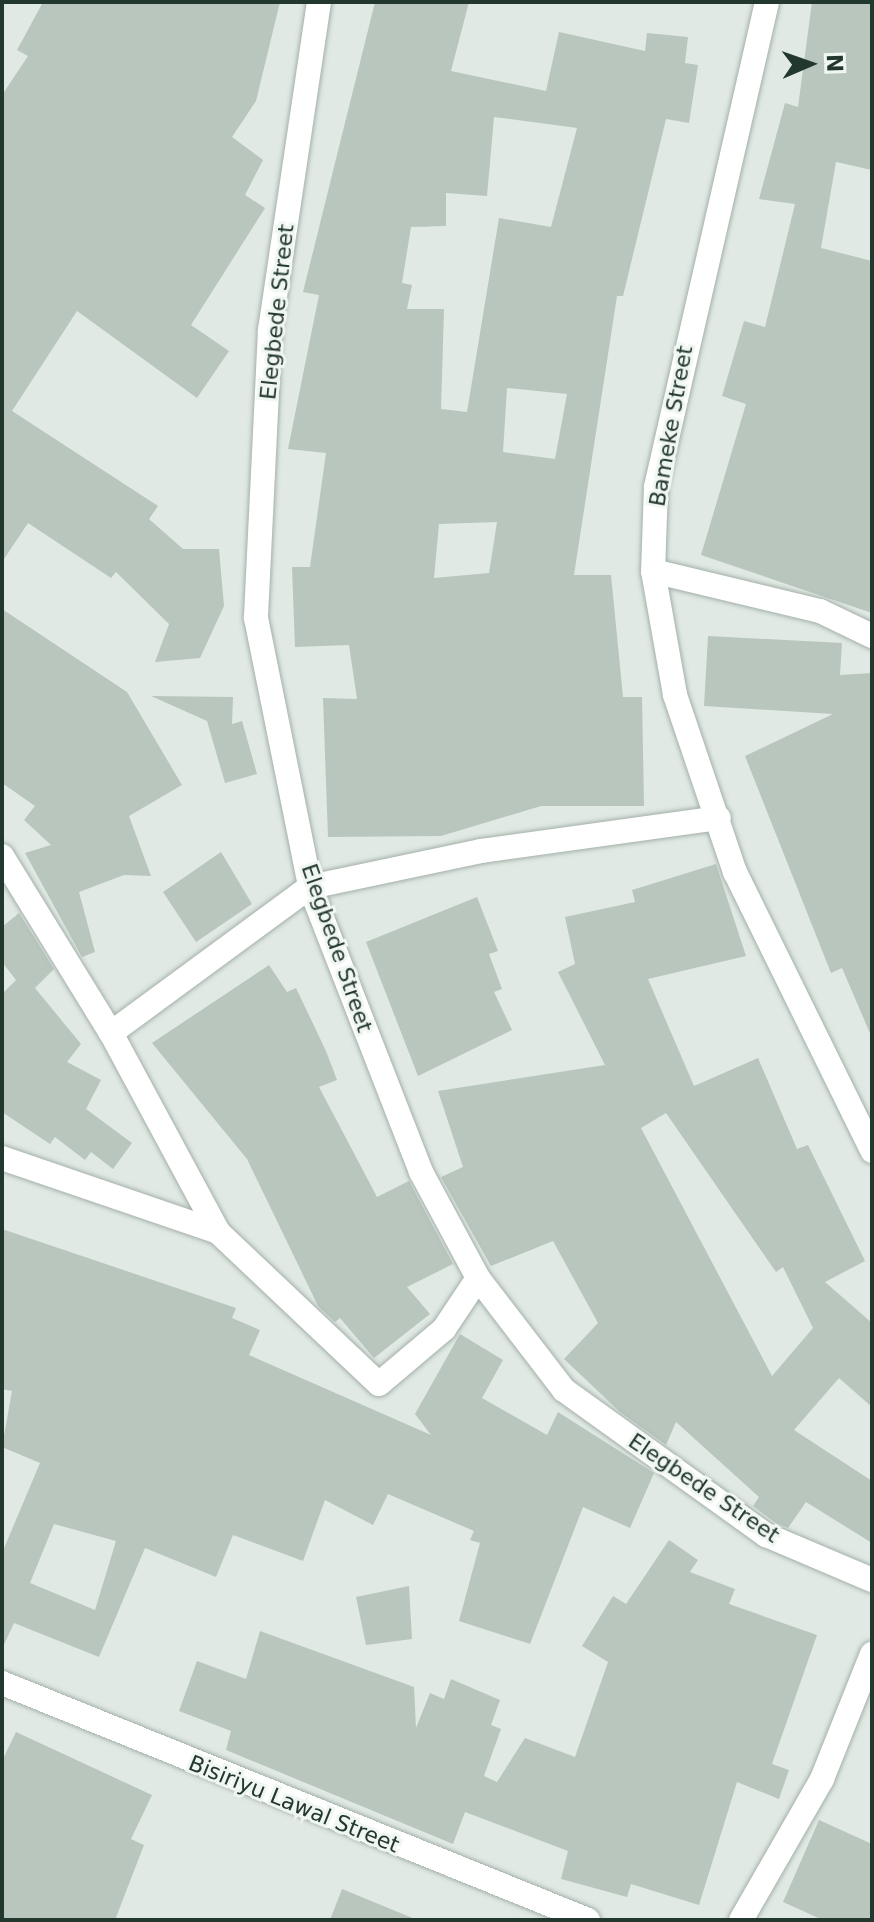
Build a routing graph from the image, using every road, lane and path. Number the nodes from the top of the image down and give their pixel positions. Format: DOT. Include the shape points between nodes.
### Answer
graph roads {
  1 [pos="319,2"];
  2 [pos="767,2"];
  3 [pos="653,571"];
  4 [pos="872,636"];
  5 [pos="719,818"];
  6 [pos="2,856"];
  7 [pos="310,887"];
  8 [pos="111,1033"];
  9 [pos="872,1151"];
  10 [pos="2,1158"];
  11 [pos="218,1232"];
  12 [pos="478,1278"];
  13 [pos="872,1580"];
  14 [pos="872,1654"];
  15 [pos="2,1683"];
  16 [pos="588,1920"];
  17 [pos="741,1920"];
  1 -- 7 [label="street, Elegbede Street" via="270,330 256,618"];
  2 -- 3 [label="street, Bameke Street" via="656,487"];
  3 -- 4 [label="street" via="820,611"];
  3 -- 5 [label="street, Bameke Street" via="675,695"];
  5 -- 7 [label="street" via="481,851"];
  5 -- 9 [label="street, Bameke Street" via="735,872"];
  6 -- 8 [label="street"];
  7 -- 8 [label="street"];
  7 -- 12 [label="street, Elegbede Street" via="421,1172"];
  8 -- 11 [label="street"];
  10 -- 11 [label="street"];
  11 -- 12 [label="street" via="379,1384 444,1329"];
  12 -- 13 [label="street, Elegbede Street" via="564,1390 766,1535"];
  14 -- 17 [label="street" via="822,1779"];
  15 -- 16 [label="street, Bisiriyu Lawal Street"];
}
